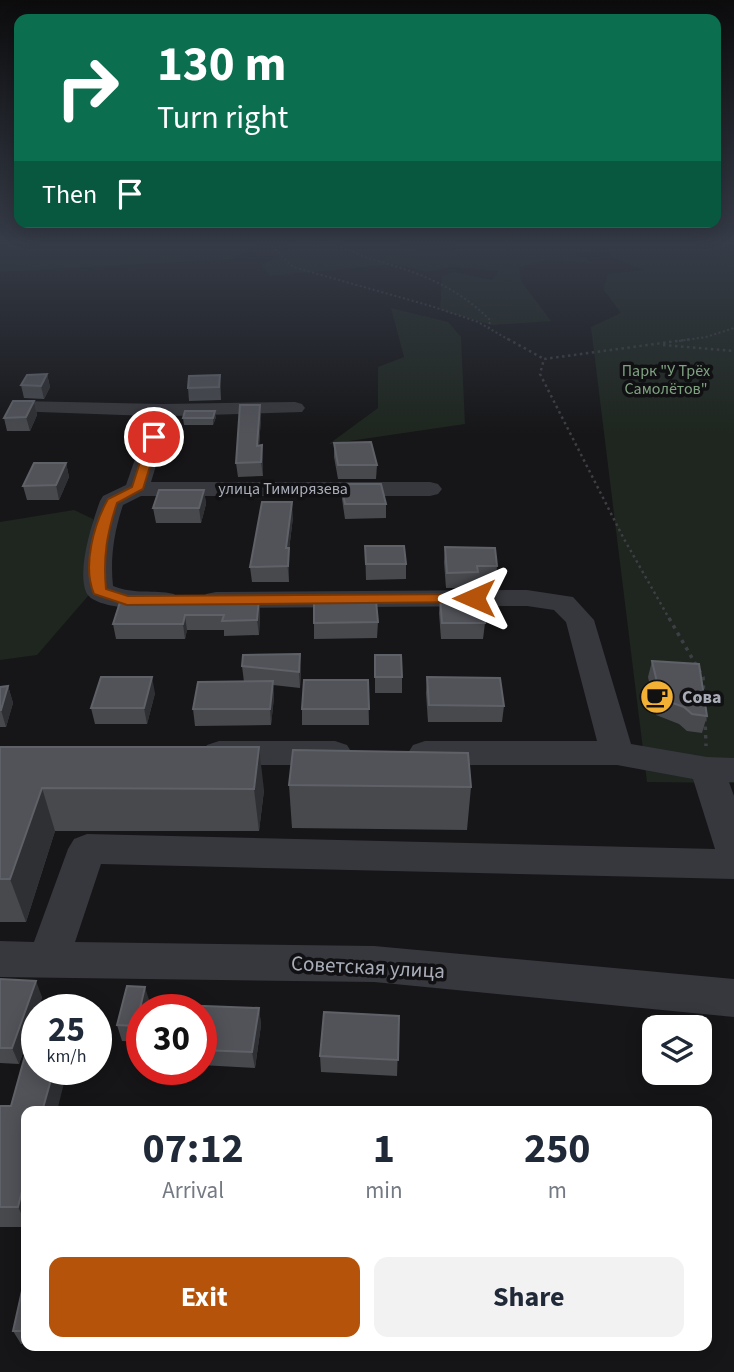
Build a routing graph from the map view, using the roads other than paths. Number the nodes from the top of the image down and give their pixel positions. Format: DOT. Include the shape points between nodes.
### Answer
graph roads {
  1 [pos="19,407"];
  2 [pos="295,408"];
  3 [pos="162,410"];
  4 [pos="137,489"];
  5 [pos="430,489"];
  6 [pos="192,753"];
  7 [pos="617,754"];
  8 [pos="720,769"];
  9 [pos="734,848"];
  10 [pos="734,864"];
  11 [pos="0,959"];
  12 [pos="48,960"];
  13 [pos="734,998"];
  1 -- 3 [label="street"];
  2 -- 3 [label="street"];
  3 -- 4 [label="street"];
  4 -- 5 [label="street, улица Тимирязева"];
  4 -- 7 [label="street" via="112,501 101,531 99,591 127,601 527,598 563,603 580,620"];
  6 -- 7 [label="street"];
  7 -- 8 [label="street"];
  8 -- 9 [label="street"];
  10 -- 12 [label="street" via="87,849"];
  11 -- 12 [label="street, Советская улица"];
  12 -- 13 [label="street, Советская улица" via="374,964"];
}
